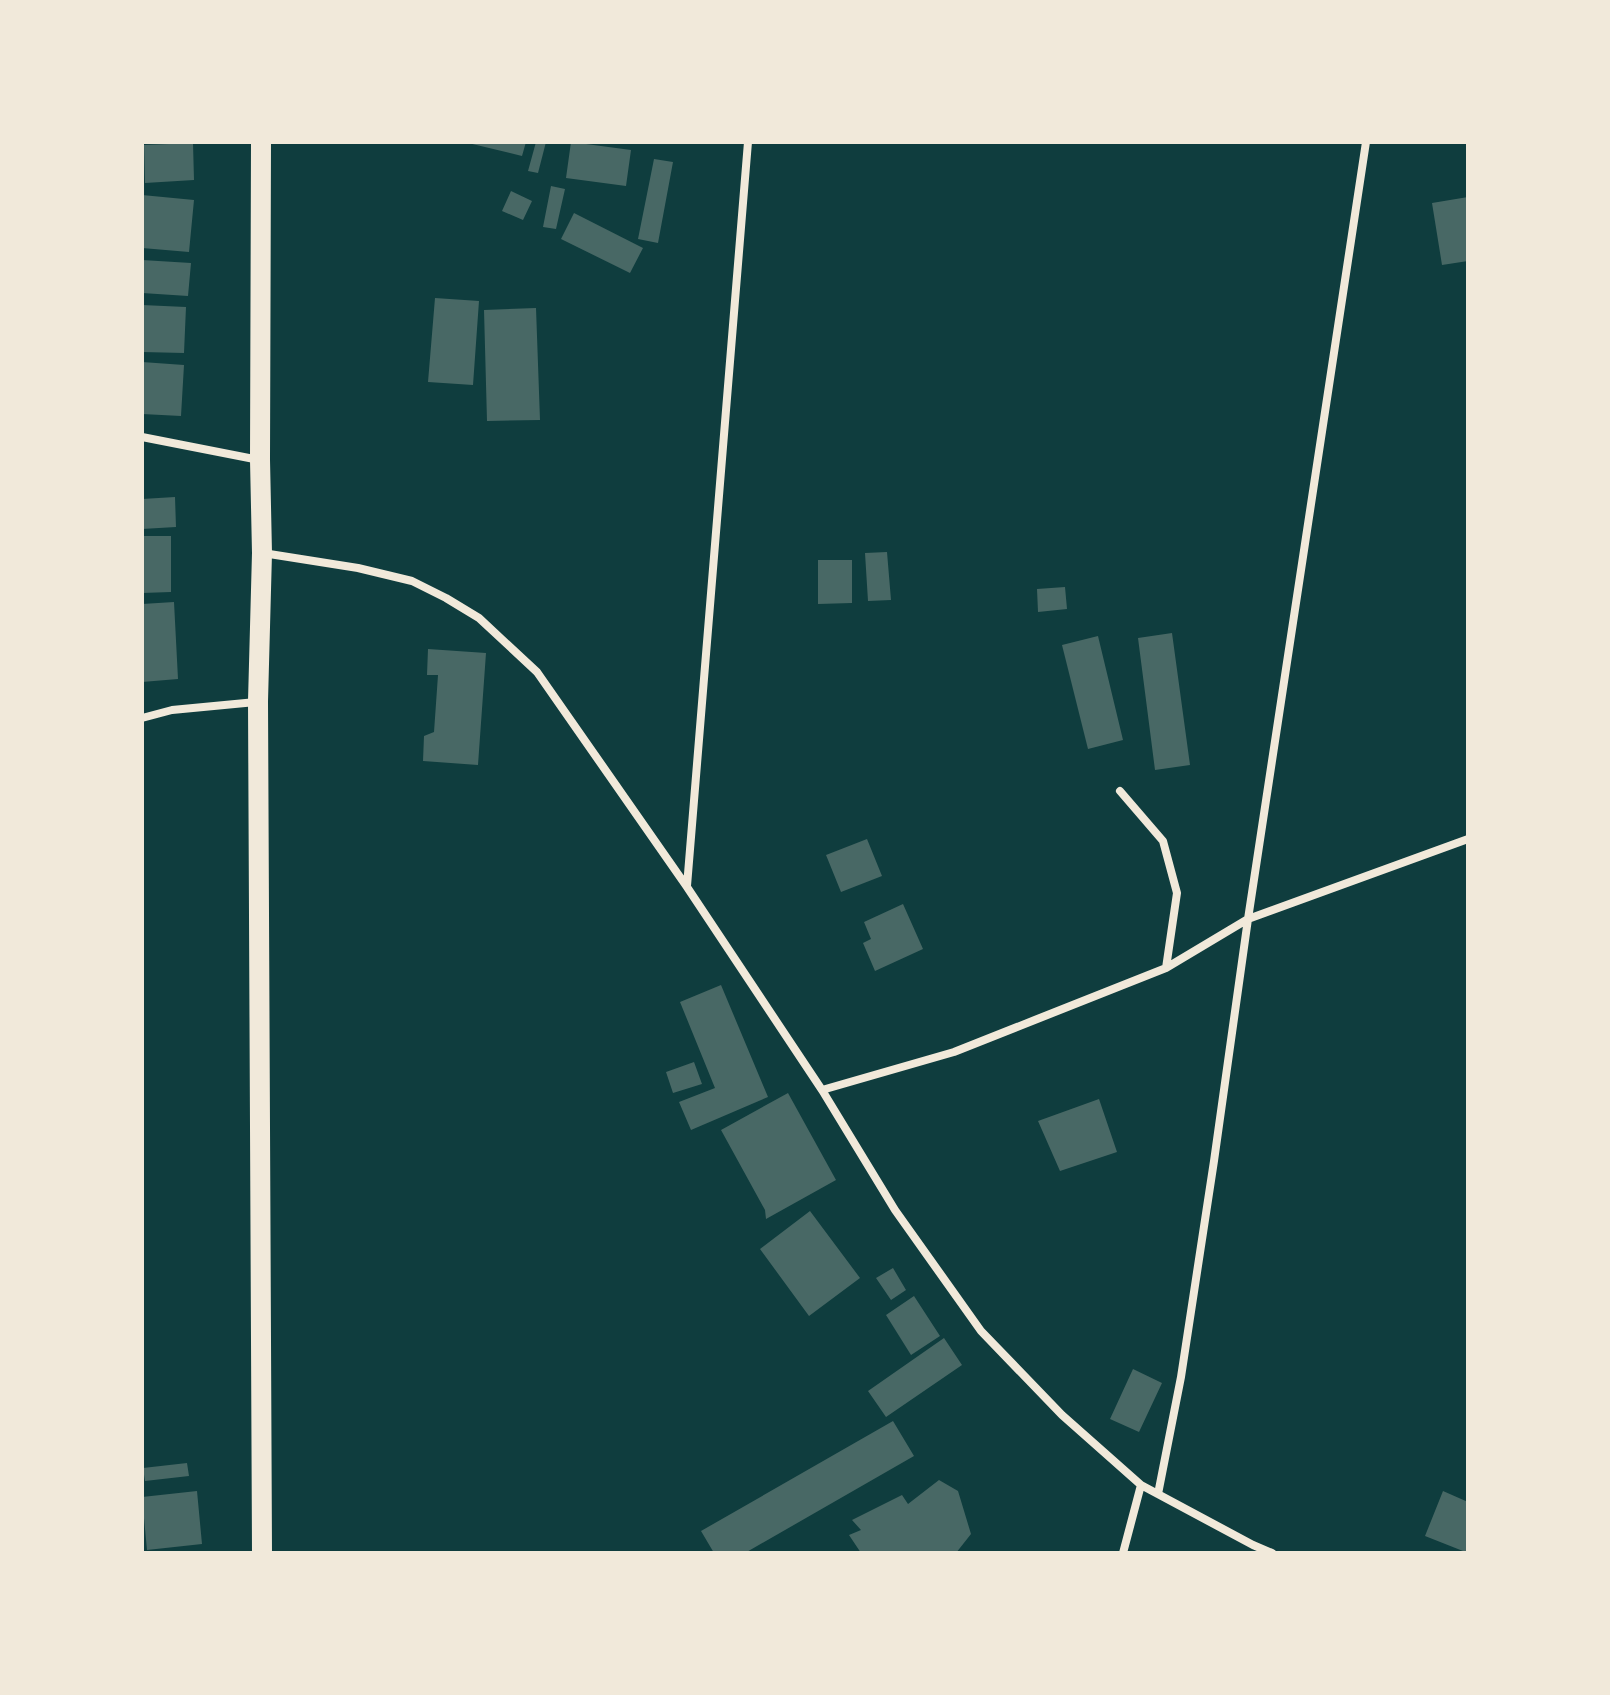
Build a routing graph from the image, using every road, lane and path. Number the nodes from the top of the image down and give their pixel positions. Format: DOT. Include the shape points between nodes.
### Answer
graph roads {
  1 [pos="261,142"];
  2 [pos="748,142"];
  3 [pos="1366,142"];
  4 [pos="142,437"];
  5 [pos="260,460"];
  6 [pos="262,553"];
  7 [pos="258,701"];
  8 [pos="142,718"];
  9 [pos="1120,791"];
  10 [pos="1468,839"];
  11 [pos="687,887"];
  12 [pos="1248,919"];
  13 [pos="1166,968"];
  14 [pos="822,1090"];
  15 [pos="1141,1485"];
  16 [pos="1158,1494"];
  17 [pos="262,1553"];
  18 [pos="1123,1553"];
  19 [pos="1272,1553"];
  1 -- 5 [label="main road"];
  2 -- 11 [label="street"];
  3 -- 12 [label="street"];
  4 -- 5 [label="street"];
  5 -- 6 [label="main road"];
  6 -- 7 [label="main road"];
  6 -- 11 [label="street" via="412,581 479,618 537,672"];
  7 -- 8 [label="street"];
  7 -- 17 [label="main road"];
  9 -- 13 [label="street" via="1163,841 1177,893"];
  10 -- 12 [label="street"];
  11 -- 14 [label="street"];
  12 -- 13 [label="street"];
  12 -- 16 [label="street" via="1181,1377"];
  13 -- 14 [label="street" via="954,1052"];
  14 -- 15 [label="street" via="895,1210 981,1331 1062,1415"];
  15 -- 16 [label="street"];
  15 -- 18 [label="street"];
  16 -- 19 [label="street"];
}
